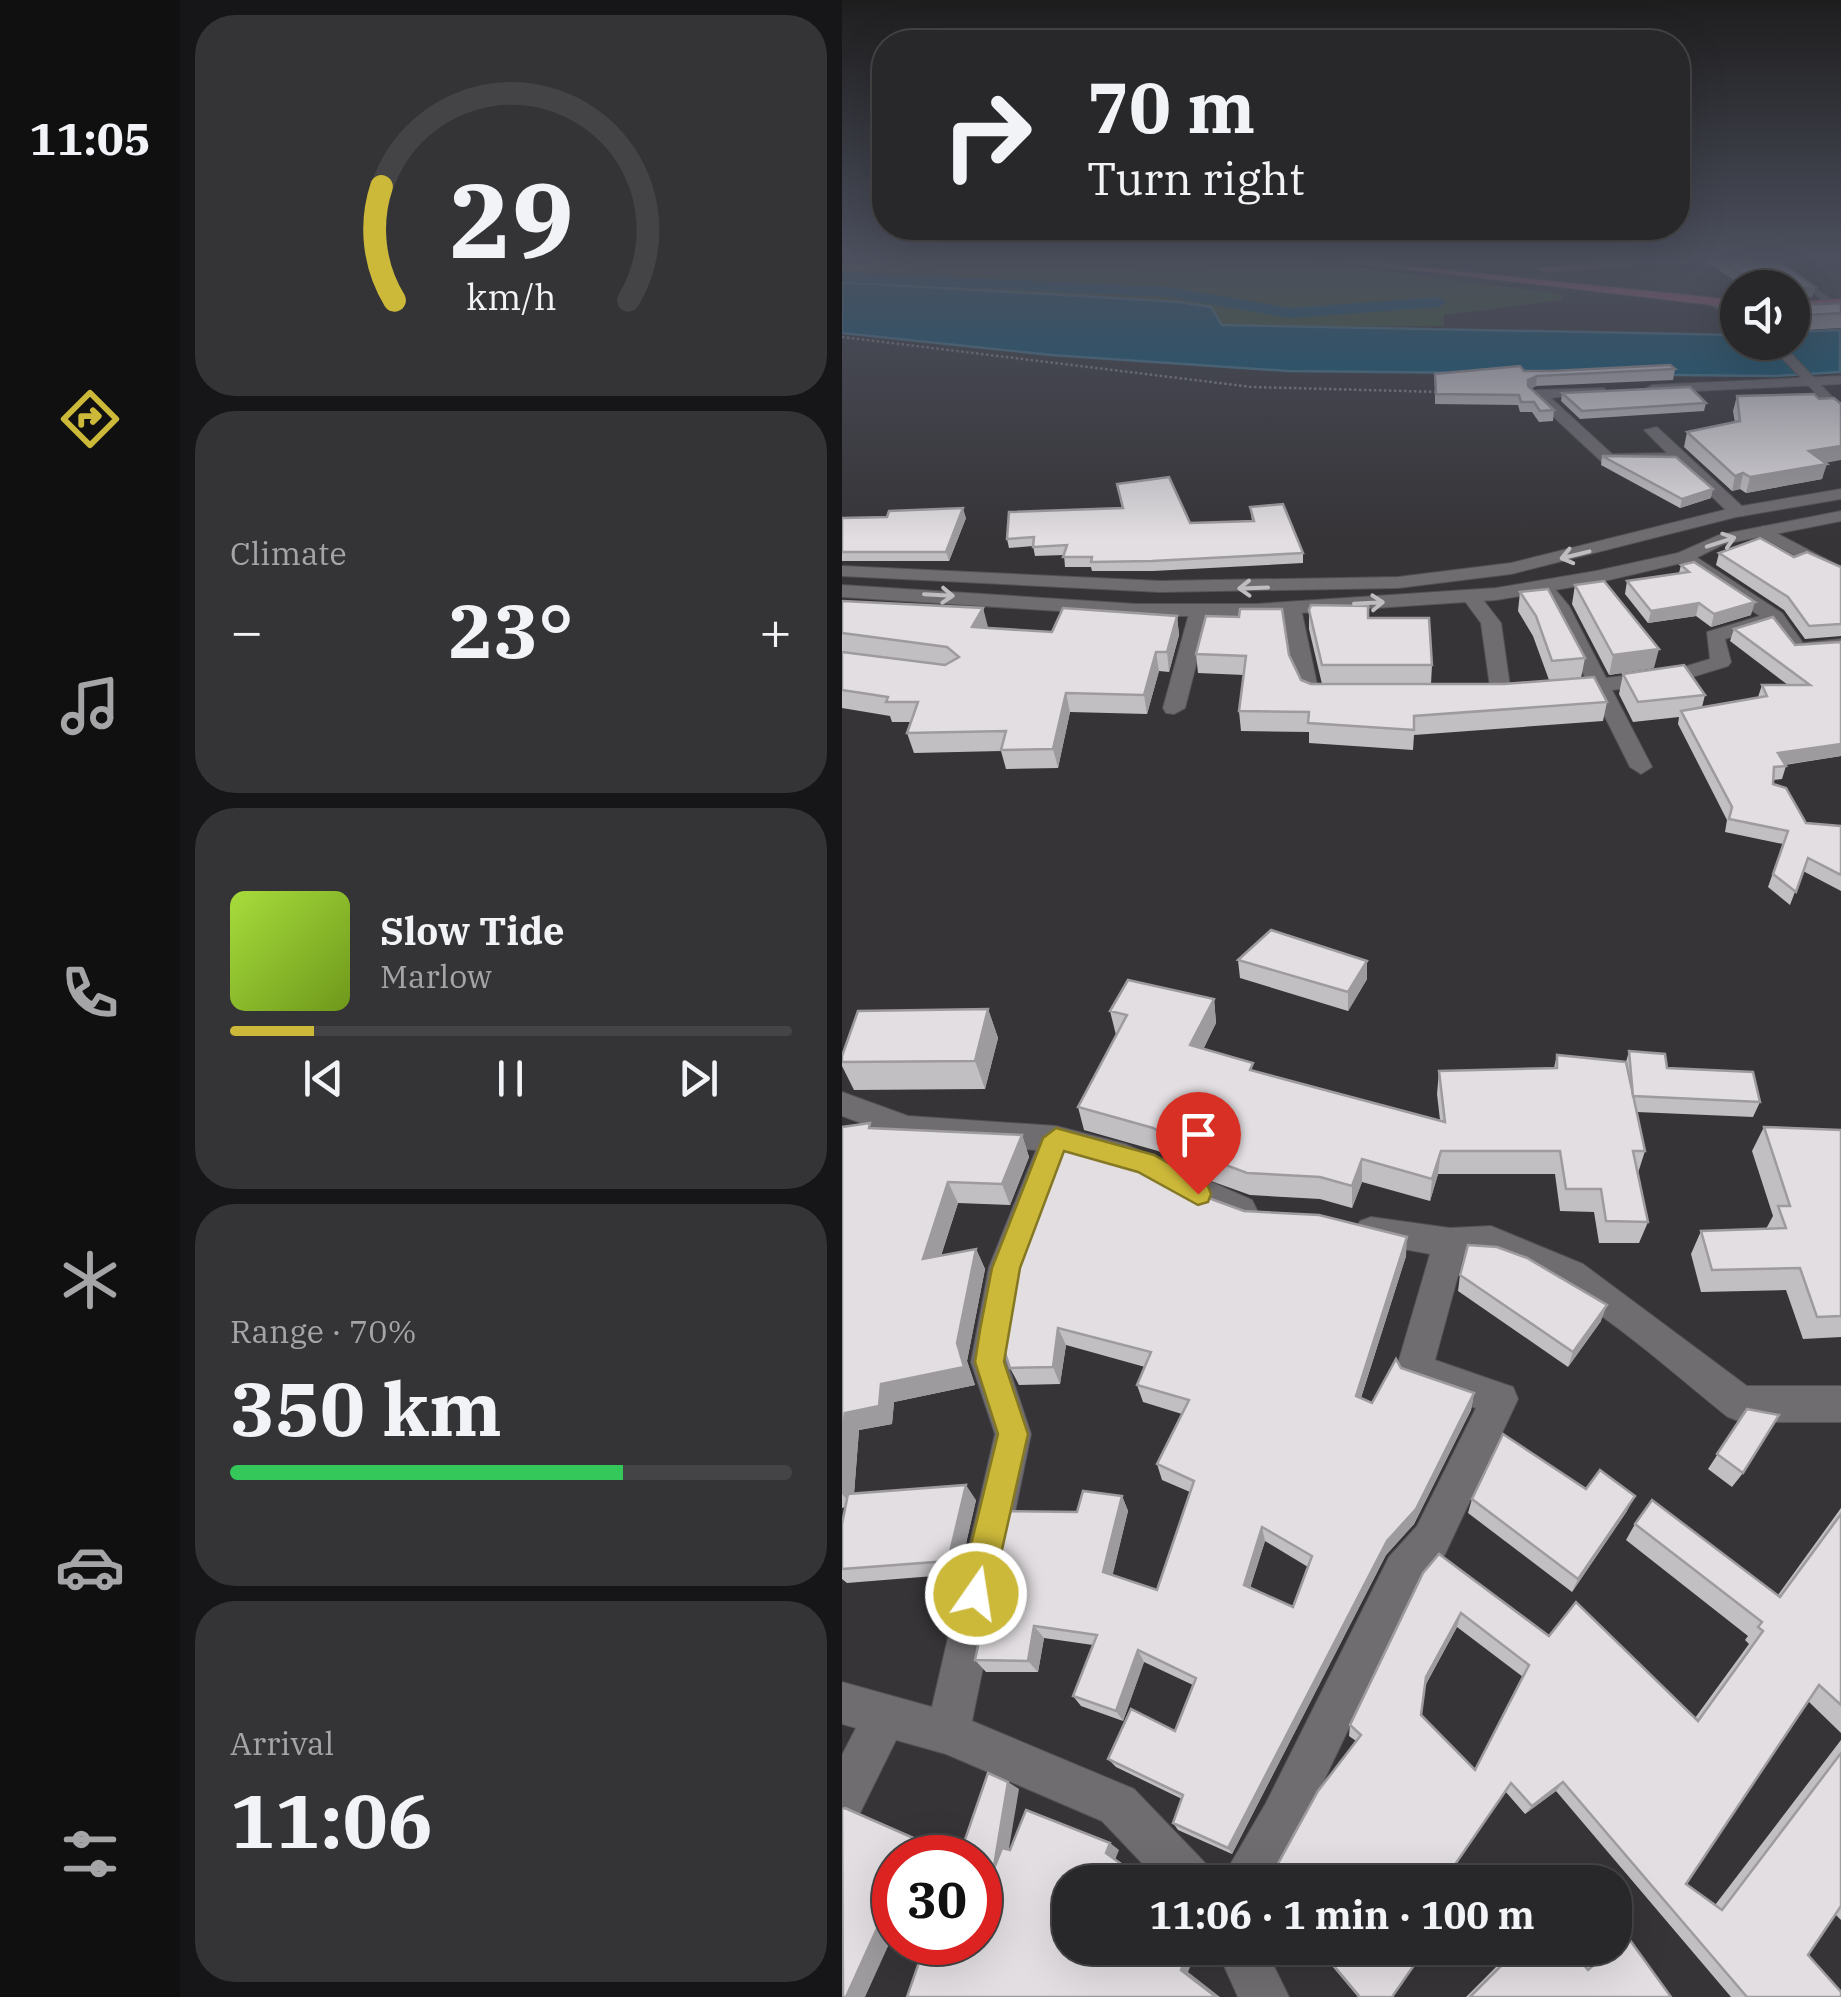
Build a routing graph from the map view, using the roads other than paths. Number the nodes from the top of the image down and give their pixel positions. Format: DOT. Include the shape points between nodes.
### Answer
graph roads {
  1 [pos="1789,360"];
  2 [pos="1808,380"];
  3 [pos="1840,380"];
  4 [pos="1627,390"];
  5 [pos="1609,391"];
  6 [pos="1840,414"];
  7 [pos="1652,430"];
  8 [pos="1677,457"];
  9 [pos="1840,494"];
  10 [pos="1738,512"];
  11 [pos="1840,516"];
  12 [pos="1763,531"];
  13 [pos="1684,557"];
  14 [pos="842,571"];
  15 [pos="1840,575"];
  16 [pos="1542,586"];
  17 [pos="842,591"];
  18 [pos="1470,596"];
  19 [pos="1293,608"];
  20 [pos="1200,610"];
  21 [pos="1775,617"];
  22 [pos="1840,645"];
  23 [pos="1658,655"];
  24 [pos="1676,676"];
  25 [pos="1602,687"];
  26 [pos="1350,694"];
  27 [pos="1174,708"];
  28 [pos="1641,767"];
  29 [pos="861,1118"];
  30 [pos="1056,1138"];
  31 [pos="1266,1214"];
  32 [pos="1336,1222"];
  33 [pos="1450,1242"];
  34 [pos="1840,1404"];
  35 [pos="842,1703"];
  36 [pos="885,1716"];
  37 [pos="948,1733"];
  38 [pos="842,1801"];
  39 [pos="1176,1865"];
  40 [pos="1254,1865"];
  41 [pos="1248,1965"];
  42 [pos="1264,1997"];
  1 -- 2 [label="street"];
  2 -- 3 [label="street"];
  2 -- 4 [label="street"];
  2 -- 6 [label="street"];
  5 -- 8 [label="street" via="1536,394 1608,460"];
  7 -- 8 [label="street"];
  8 -- 10 [label="street"];
  9 -- 10 [label="street"];
  10 -- 14 [label="street, one-way" via="1550,561 1377,582 1136,589"];
  11 -- 12 [label="street"];
  13 -- 12 [label="street, one-way" via="1719,540"];
  12 -- 15 [label="street"];
  13 -- 16 [label="street" via="1601,584"];
  13 -- 21 [label="street"];
  16 -- 18 [label="street"];
  16 -- 25 [label="street"];
  17 -- 20 [label="street, one-way"];
  19 -- 18 [label="street, one-way"];
  18 -- 25 [label="street" via="1491,623 1491,694"];
  19 -- 20 [label="street"];
  19 -- 26 [label="street" via="1300,676 1312,694"];
  20 -- 27 [label="street"];
  21 -- 22 [label="street" via="1798,650"];
  21 -- 24 [label="street" via="1714,636 1720,662"];
  23 -- 24 [label="street"];
  24 -- 25 [label="street"];
  25 -- 28 [label="street"];
  29 -- 30 [label="street" via="908,1128"];
  30 -- 31 [label="street" via="1145,1163 1198,1194"];
  30 -- 37 [label="street" via="1006,1268 989,1362 1013,1434"];
  32 -- 33 [label="street"];
  33 -- 34 [label="street" via="1492,1240 1570,1274 1741,1404"];
  33 -- 40 [label="street" via="1414,1370 1500,1399"];
  35 -- 36 [label="street"];
  36 -- 37 [label="street"];
  36 -- 38 [label="street"];
  37 -- 39 [label="street" via="1118,1805"];
  41 -- 42 [label="street"];
}
